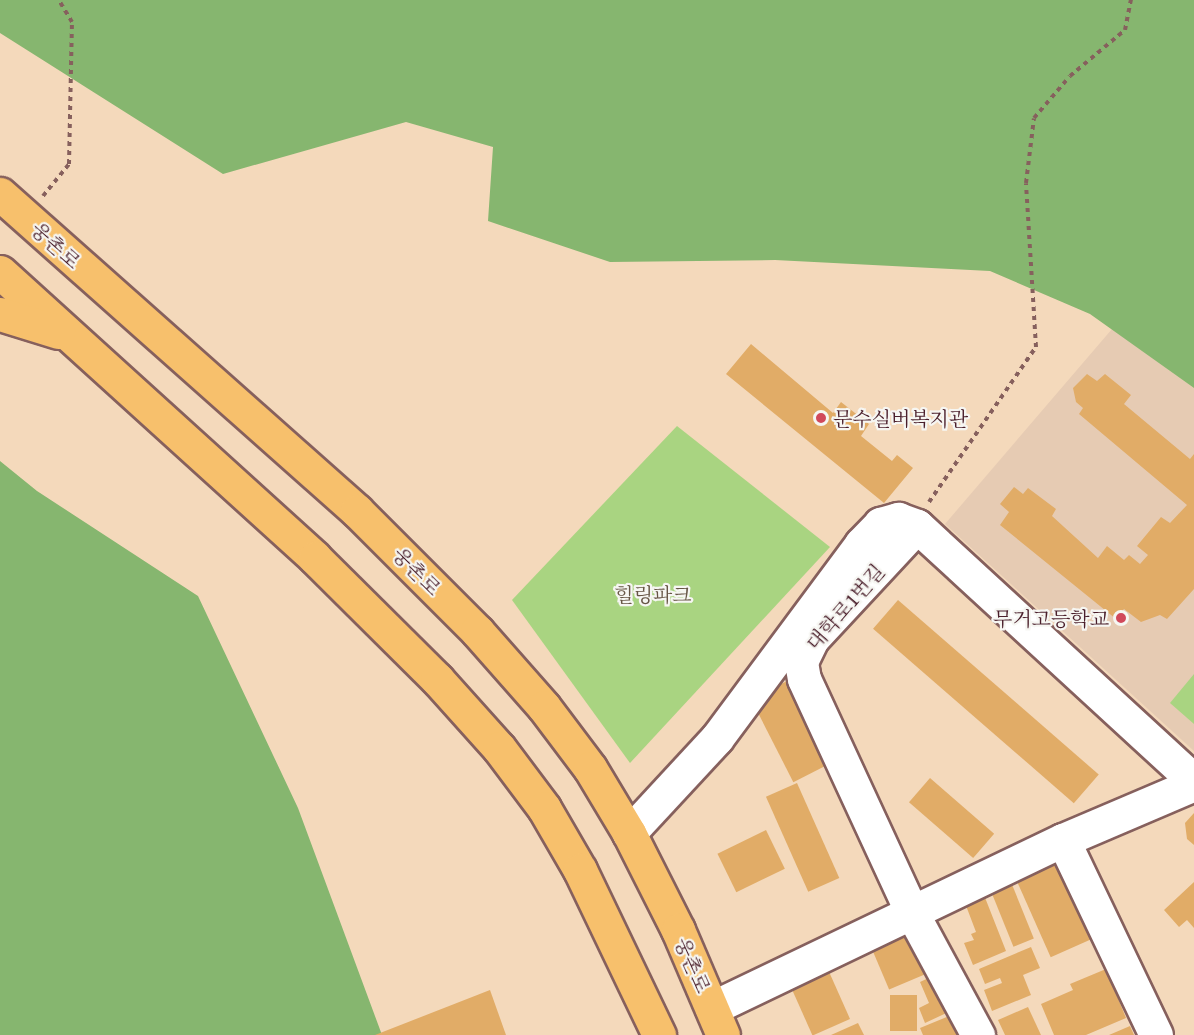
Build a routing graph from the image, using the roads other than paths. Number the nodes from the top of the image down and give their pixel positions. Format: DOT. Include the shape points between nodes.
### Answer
graph roads {
  1 [pos="0,194"];
  2 [pos="0,272"];
  3 [pos="0,314"];
  4 [pos="74,338"];
  5 [pos="916,525"];
  6 [pos="1194,782"];
  7 [pos="629,833"];
  8 [pos="1063,840"];
  9 [pos="912,913"];
  10 [pos="718,1022"];
  11 [pos="659,1035"];
  12 [pos="978,1035"];
  13 [pos="1156,1035"];
  1 -- 7 [label="main road, 웅촌로" via="357,510 477,631 544,707 590,768"];
  2 -- 4 [label="main road"];
  3 -- 4 [label="main road"];
  4 -- 11 [label="main road" via="315,558 437,679 499,748 544,808 580,870"];
  5 -- 6 [label="street"];
  5 -- 7 [label="street" via="909,520 879,524 717,738"];
  5 -- 9 [label="street, 대학로1번길" via="812,639 801,662 804,679"];
  6 -- 8 [label="street"];
  7 -- 10 [label="main road, 웅촌로"];
  8 -- 9 [label="street"];
  8 -- 13 [label="street"];
  9 -- 10 [label="street"];
  9 -- 12 [label="street, 대학로1번길"];
}
